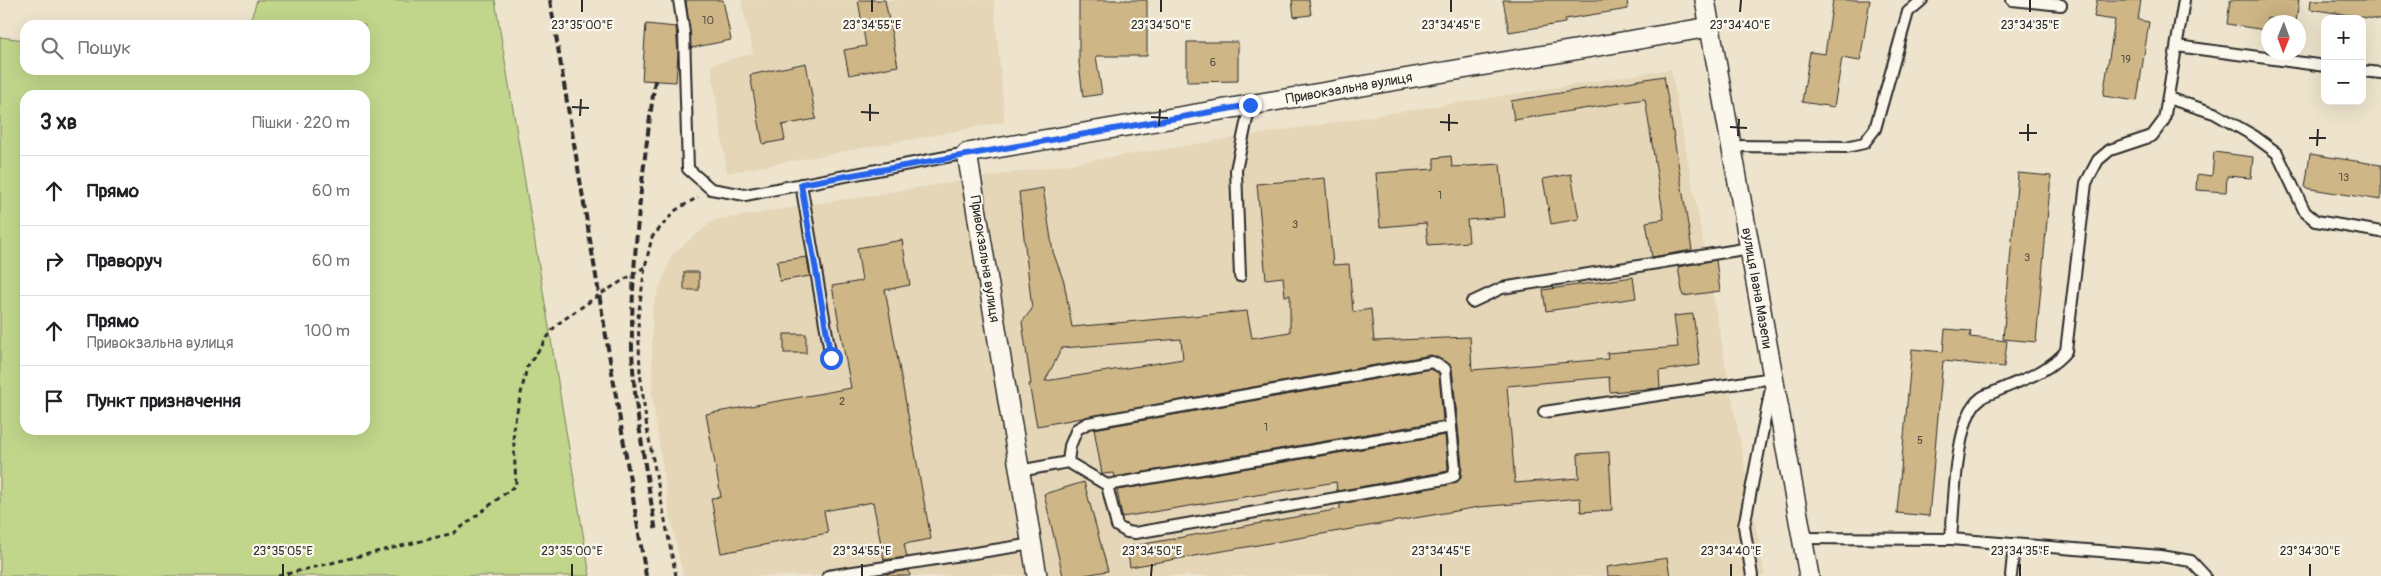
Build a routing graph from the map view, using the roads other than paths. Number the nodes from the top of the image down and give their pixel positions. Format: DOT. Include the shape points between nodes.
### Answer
graph roads {
  1 [pos="680,0"];
  2 [pos="1705,0"];
  3 [pos="1922,0"];
  4 [pos="2012,0"];
  5 [pos="2184,0"];
  6 [pos="2061,5"];
  7 [pos="1710,26"];
  8 [pos="2178,46"];
  9 [pos="2321,65"];
  10 [pos="2366,72"];
  11 [pos="2381,74"];
  12 [pos="2168,98"];
  13 [pos="1250,105"];
  14 [pos="1732,146"];
  15 [pos="968,153"];
  16 [pos="801,184"];
  17 [pos="2381,232"];
  18 [pos="1750,248"];
  19 [pos="1240,276"];
  20 [pos="1472,302"];
  21 [pos="831,358"];
  22 [pos="1773,378"];
  23 [pos="1544,412"];
  24 [pos="1451,427"];
  25 [pos="1068,462"];
  26 [pos="1020,471"];
  27 [pos="1108,485"];
  28 [pos="1802,538"];
  29 [pos="1951,539"];
  30 [pos="1032,544"];
  31 [pos="2014,544"];
  32 [pos="828,576"];
  33 [pos="1037,576"];
  34 [pos="1752,576"];
  35 [pos="1809,576"];
  36 [pos="2011,576"];
  37 [pos="2205,576"];
  1 -- 16 [label="lane" via="688,169 711,189 745,195"];
  2 -- 7 [label="street, вулиця Івана Мазепи"];
  3 -- 14 [label="lane" via="1908,12 1874,129 1864,143 1846,147"];
  4 -- 6 [label="lane"];
  5 -- 8 [label="lane"];
  7 -- 13 [label="street, Привокзальна вулиця"];
  7 -- 14 [label="street, вулиця Івана Мазепи"];
  8 -- 9 [label="lane"];
  8 -- 12 [label="lane"];
  10 -- 11 [label="lane"];
  12 -- 17 [label="lane" via="2214,113 2277,153 2305,212 2316,220"];
  12 -- 29 [label="lane" via="2164,120 2152,136 2110,150 2098,160 2086,183 2066,351 2044,370 1979,399 1968,415 1961,435"];
  13 -- 15 [label="street, Привокзальна вулиця"];
  13 -- 19 [label="lane" via="1236,170"];
  14 -- 18 [label="street, вулиця Івана Мазепи"];
  15 -- 16 [label="lane"];
  15 -- 26 [label="street, Привокзальна вулиця"];
  16 -- 21 [label="lane"];
  18 -- 20 [label="lane" via="1502,288"];
  18 -- 22 [label="street, вулиця Івана Мазепи"];
  22 -- 23 [label="lane"];
  22 -- 28 [label="street, вулиця Івана Мазепи"];
  22 -- 34 [label="lane" via="1744,526"];
  24 -- 25 [label="lane" via="1445,369 1432,362 1088,423 1076,429"];
  24 -- 27 [label="lane"];
  24 -- 27 [label="lane" via="1454,476 1135,533 1117,526"];
  25 -- 26 [label="lane"];
  25 -- 27 [label="lane"];
  26 -- 30 [label="street, Привокзальна вулиця"];
  28 -- 29 [label="lane"];
  28 -- 35 [label="street, вулиця Івана Мазепи"];
  29 -- 31 [label="lane"];
  30 -- 32 [label="lane"];
  30 -- 33 [label="street, Привокзальна вулиця"];
  31 -- 36 [label="lane"];
  31 -- 37 [label="lane" via="2191,561"];
}
